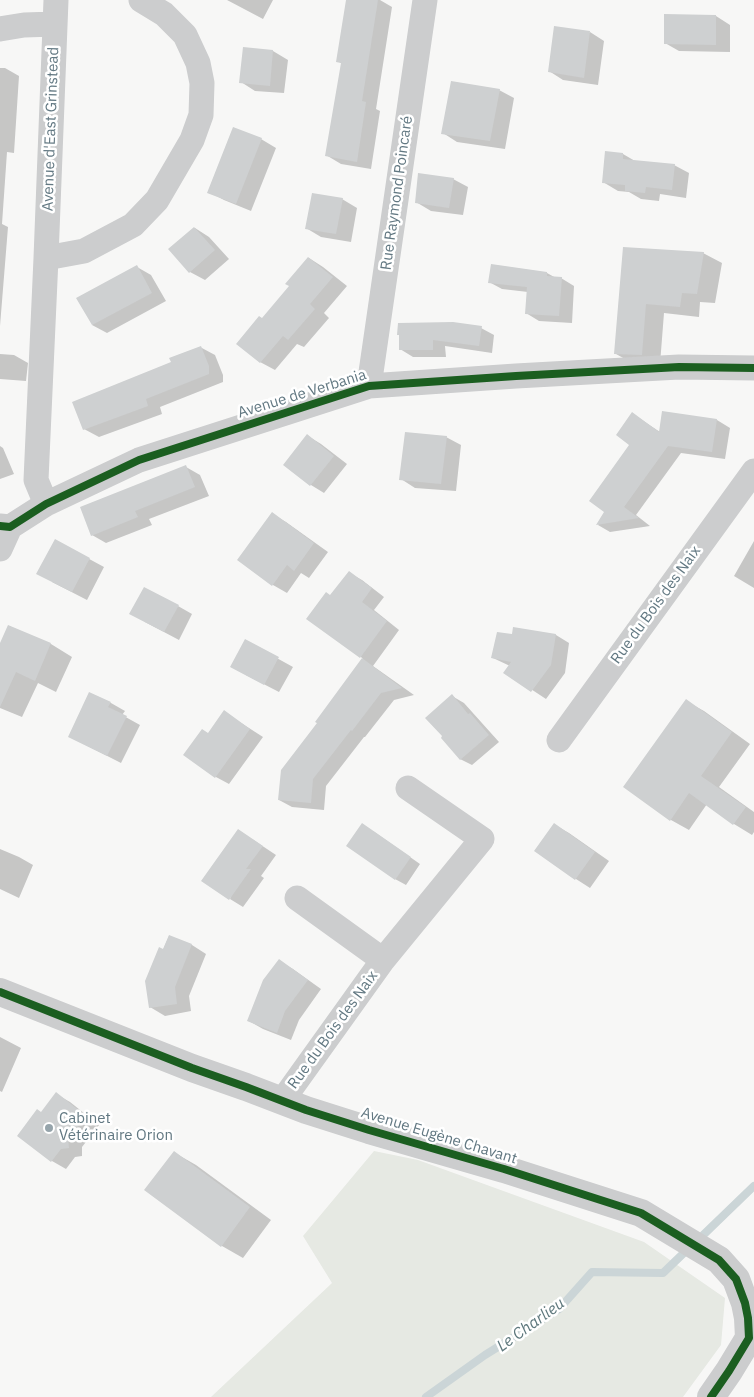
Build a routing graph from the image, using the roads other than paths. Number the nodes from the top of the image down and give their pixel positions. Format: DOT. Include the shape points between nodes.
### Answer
graph roads {
  1 [pos="56,0"];
  2 [pos="142,0"];
  3 [pos="425,0"];
  4 [pos="54,24"];
  5 [pos="0,28"];
  6 [pos="46,258"];
  7 [pos="754,368"];
  8 [pos="369,386"];
  9 [pos="754,471"];
  10 [pos="46,504"];
  11 [pos="3,534"];
  12 [pos="559,740"];
  13 [pos="408,788"];
  14 [pos="297,898"];
  15 [pos="383,960"];
  16 [pos="0,992"];
  17 [pos="282,1101"];
  18 [pos="711,1397"];
  1 -- 4 [label="street, Avenue d'East Grinstead"];
  2 -- 6 [label="street" via="164,14 185,35 198,63 202,83 201,115 192,140 157,200 133,225 84,251"];
  3 -- 8 [label="street, Rue Raymond Poincaré"];
  4 -- 5 [label="street"];
  4 -- 6 [label="street, Avenue d'East Grinstead"];
  6 -- 10 [label="street, Avenue d'East Grinstead" via="36,480"];
  7 -- 8 [label="street, Avenue de Verbania" via="679,367"];
  8 -- 10 [label="street, Avenue de Verbania" via="140,460"];
  9 -- 12 [label="street, Rue du Bois des Naix"];
  10 -- 11 [label="street, Avenue de Verbania"];
  13 -- 15 [label="street, Rue du Bois des Naix" via="482,839"];
  14 -- 15 [label="street, Rue du Bois des Naix"];
  15 -- 17 [label="street, Rue du Bois des Naix"];
  16 -- 17 [label="street, Avenue Eugène Chavant"];
  17 -- 18 [label="street, Avenue Eugène Chavant" via="641,1214 719,1260 736,1279 745,1303 749,1338"];
}
